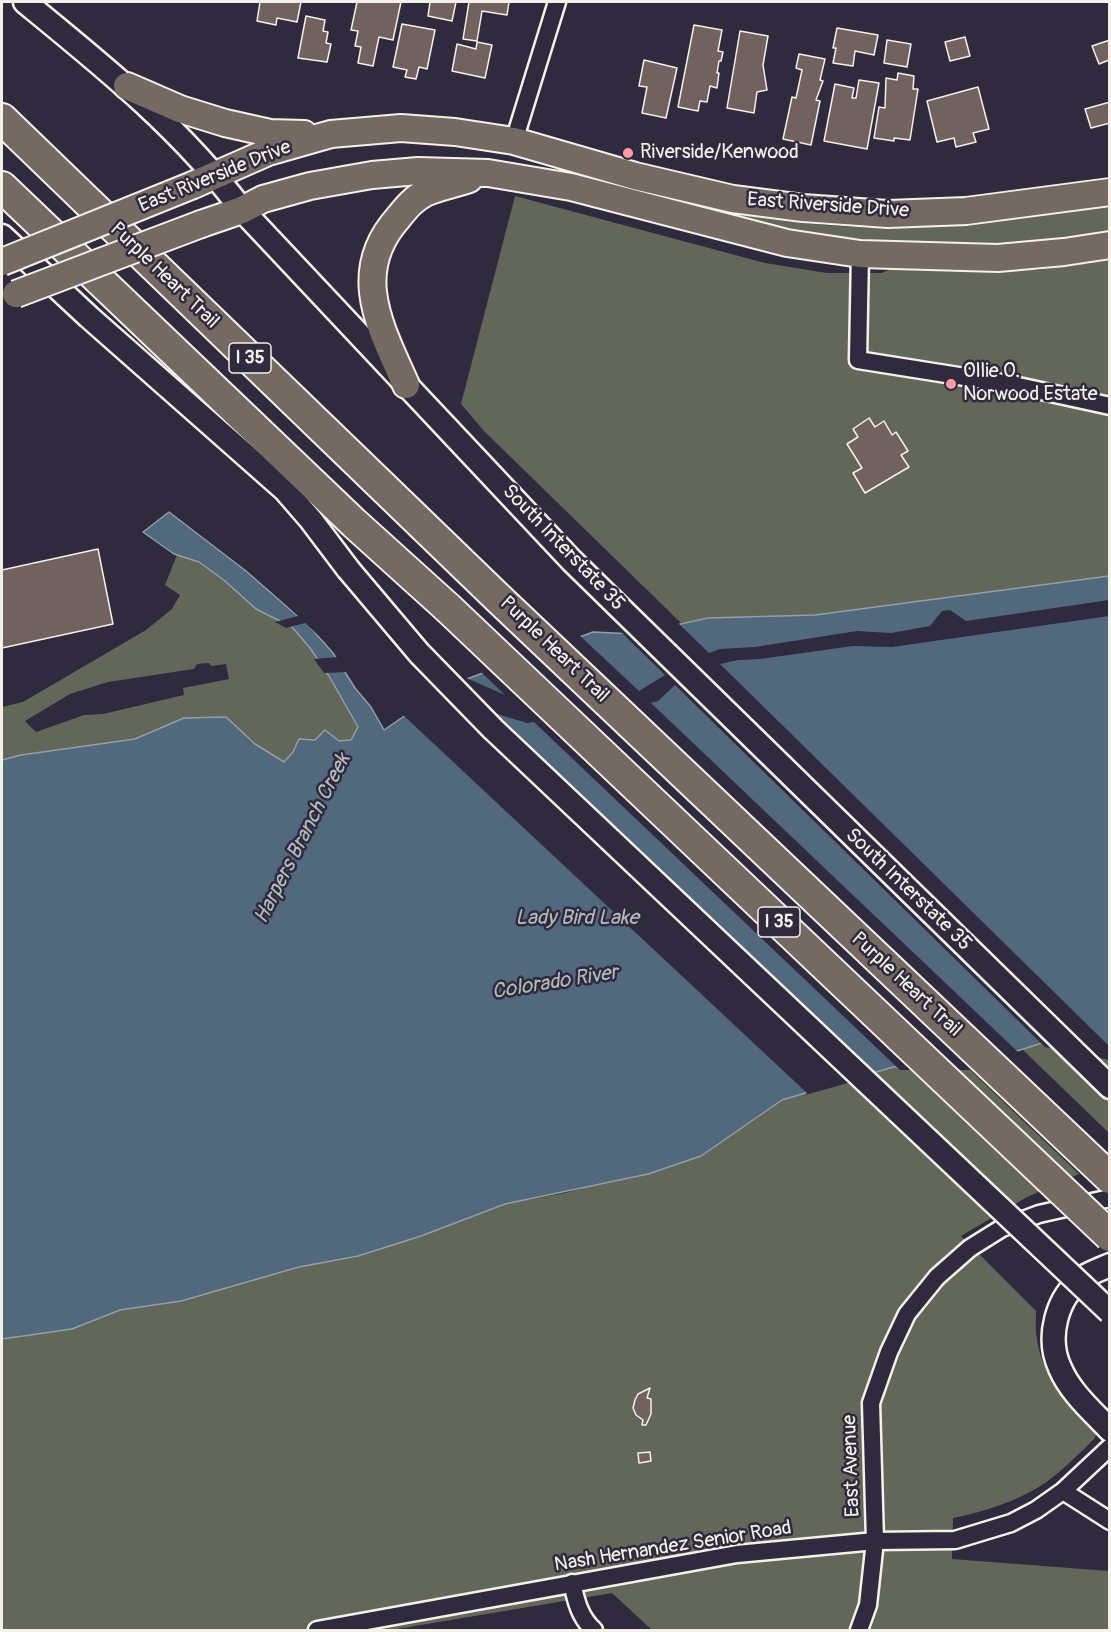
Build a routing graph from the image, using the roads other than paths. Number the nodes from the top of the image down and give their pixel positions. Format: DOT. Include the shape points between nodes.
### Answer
graph roads {
  1 [pos="25,2"];
  2 [pos="558,2"];
  3 [pos="127,86"];
  4 [pos="2,119"];
  5 [pos="331,134"];
  6 [pos="514,141"];
  7 [pos="488,173"];
  8 [pos="216,175"];
  9 [pos="2,187"];
  10 [pos="1110,192"];
  11 [pos="242,210"];
  12 [pos="2,236"];
  13 [pos="1110,245"];
  14 [pos="861,254"];
  15 [pos="2,262"];
  16 [pos="9,297"];
  17 [pos="406,385"];
  18 [pos="1110,406"];
  19 [pos="1110,1087"];
  20 [pos="1110,1178"];
  21 [pos="1110,1198"];
  22 [pos="1110,1236"];
  23 [pos="1110,1265"];
  24 [pos="1110,1312"];
  25 [pos="1110,1430"];
  26 [pos="1110,1447"];
  27 [pos="1063,1491"];
  28 [pos="1110,1521"];
  29 [pos="875,1541"];
  30 [pos="572,1583"];
  31 [pos="317,1630"];
  32 [pos="594,1630"];
  33 [pos="859,1630"];
  1 -- 3 [label="main road, South Interstate 35"];
  2 -- 6 [label="street"];
  3 -- 5 [label="main road" via="225,123 270,133"];
  3 -- 8 [label="main road, South Interstate 35"];
  4 -- 20 [label="highway, Purple Heart Trail / I 35" via="498,598"];
  5 -- 6 [label="main road, East Riverside Drive" via="401,128"];
  5 -- 8 [label="main road, East Riverside Drive" via="268,152"];
  6 -- 10 [label="main road, East Riverside Drive" via="733,199 803,208 888,214 966,211"];
  7 -- 11 [label="main road, East Riverside Drive" via="418,171 372,175 300,189 263,199"];
  7 -- 14 [label="main road, East Riverside Drive" via="571,187 787,243"];
  7 -- 17 [label="main road" via="427,192 413,201 386,231 375,258 372,294 379,324"];
  8 -- 11 [label="main road, South Interstate 35"];
  8 -- 15 [label="main road, East Riverside Drive, bridge"];
  9 -- 22 [label="highway, I 35, bridge"];
  11 -- 16 [label="main road, East Riverside Drive, bridge"];
  11 -- 17 [label="main road, South Interstate 35"];
  12 -- 24 [label="main road, bridge" via="285,490 419,652 493,729"];
  13 -- 14 [label="main road, East Riverside Drive" via="998,258"];
  14 -- 18 [label="street" via="858,360 1009,384"];
  17 -- 19 [label="main road, South Interstate 35" via="572,561"];
  21 -- 29 [label="street, East Avenue" via="1039,1214 1002,1228 970,1248 937,1277 907,1314 871,1403"];
  23 -- 25 [label="main road" via="1083,1278 1070,1292 1057,1312 1052,1340 1059,1368 1068,1382"];
  26 -- 27 [label="street, Nash Hernandez Senior Road"];
  27 -- 28 [label="street"];
  27 -- 29 [label="street, Nash Hernandez Senior Road" via="1011,1523 955,1539"];
  29 -- 30 [label="street, Nash Hernandez Senior Road" via="737,1554"];
  29 -- 33 [label="street, East Avenue" via="868,1605"];
  30 -- 31 [label="street, Nash Hernandez Senior Road"];
  30 -- 32 [label="street" via="578,1607"];
}
